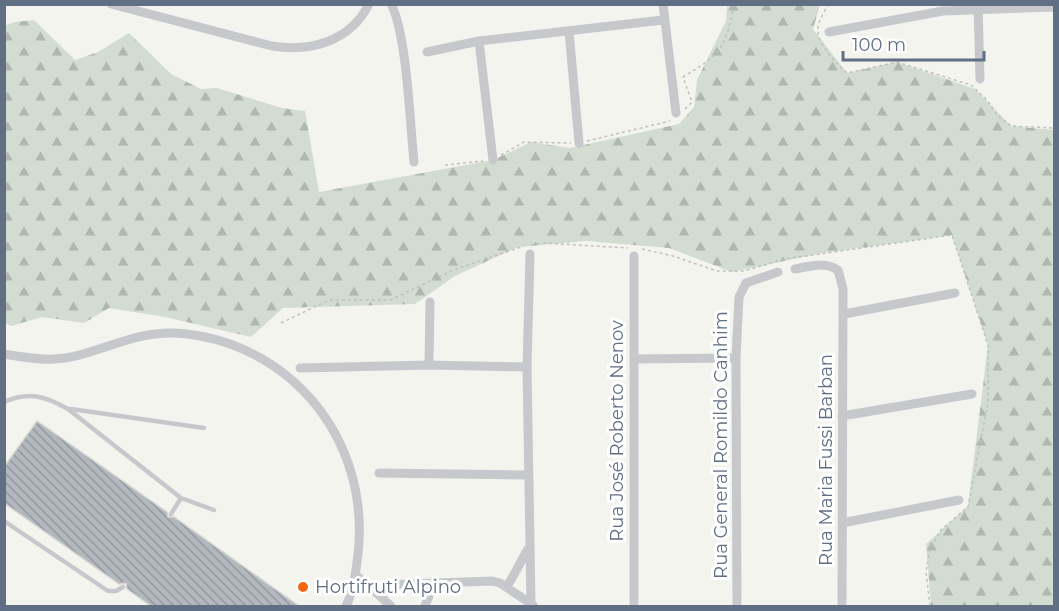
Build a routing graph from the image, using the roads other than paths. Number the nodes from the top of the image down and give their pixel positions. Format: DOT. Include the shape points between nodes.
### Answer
graph roads {
  1 [pos="111,4"];
  2 [pos="369,4"];
  3 [pos="391,4"];
  4 [pos="663,4"];
  5 [pos="1054,7"];
  6 [pos="978,8"];
  7 [pos="663,20"];
  8 [pos="569,31"];
  9 [pos="829,32"];
  10 [pos="479,41"];
  11 [pos="427,52"];
  12 [pos="980,79"];
  13 [pos="677,116"];
  14 [pos="579,143"];
  15 [pos="493,160"];
  16 [pos="414,162"];
  17 [pos="530,254"];
  18 [pos="634,256"];
  19 [pos="795,269"];
  20 [pos="778,272"];
  21 [pos="955,293"];
  22 [pos="430,302"];
  23 [pos="844,314"];
  24 [pos="4,354"];
  25 [pos="736,358"];
  26 [pos="634,359"];
  27 [pos="429,365"];
  28 [pos="527,367"];
  29 [pos="300,368"];
  30 [pos="972,394"];
  31 [pos="4,402"];
  32 [pos="68,409"];
  33 [pos="842,416"];
  34 [pos="204,428"];
  35 [pos="379,473"];
  36 [pos="528,475"];
  37 [pos="181,498"];
  38 [pos="959,500"];
  39 [pos="214,510"];
  40 [pos="171,514"];
  41 [pos="4,521"];
  42 [pos="842,523"];
  43 [pos="529,547"];
  44 [pos="356,575"];
  45 [pos="434,583"];
  46 [pos="383,585"];
  47 [pos="123,587"];
  48 [pos="507,587"];
  49 [pos="347,603"];
  50 [pos="533,605"];
  51 [pos="357,606"];
  52 [pos="390,606"];
  53 [pos="425,606"];
  54 [pos="634,606"];
  55 [pos="737,606"];
  56 [pos="842,606"];
  1 -- 2 [label="street" via="293,50 335,39 356,23"];
  3 -- 16 [label="street" via="397,15 402,46"];
  4 -- 7 [label="street"];
  5 -- 6 [label="street"];
  6 -- 9 [label="street" via="907,15"];
  6 -- 12 [label="street"];
  7 -- 8 [label="street"];
  7 -- 13 [label="street"];
  8 -- 10 [label="street"];
  8 -- 14 [label="street"];
  10 -- 11 [label="street"];
  10 -- 15 [label="street"];
  17 -- 28 [label="street"];
  18 -- 26 [label="street, Rua José Roberto Nenov"];
  19 -- 23 [label="street" via="822,264 838,270"];
  20 -- 25 [label="street, Rua General Romildo Canhim" via="746,283 741,291"];
  21 -- 23 [label="street"];
  22 -- 27 [label="street"];
  23 -- 33 [label="street, Rua Maria Fussi Barban"];
  24 -- 44 [label="street" via="56,360 140,336 171,333 208,336 245,349 285,373 333,427 349,464 360,520"];
  25 -- 26 [label="street"];
  25 -- 55 [label="street, Rua General Romildo Canhim"];
  26 -- 54 [label="street, Rua José Roberto Nenov"];
  27 -- 28 [label="street"];
  27 -- 29 [label="street"];
  28 -- 36 [label="street"];
  30 -- 33 [label="street"];
  31 -- 32 [label="lane" via="17,396 41,395"];
  32 -- 34 [label="lane"];
  32 -- 37 [label="lane"];
  33 -- 42 [label="street, Rua Maria Fussi Barban"];
  35 -- 36 [label="street"];
  36 -- 43 [label="street"];
  37 -- 39 [label="lane"];
  37 -- 40 [label="lane"];
  38 -- 42 [label="street"];
  41 -- 47 [label="lane" via="108,591"];
  42 -- 56 [label="street, Rua Maria Fussi Barban"];
  43 -- 48 [label="street"];
  43 -- 50 [label="street"];
  44 -- 49 [label="street"];
  44 -- 52 [label="street"];
  45 -- 46 [label="street"];
  45 -- 48 [label="street" via="492,581"];
  45 -- 53 [label="street"];
  48 -- 50 [label="street"];
  49 -- 51 [label="street"];
}
